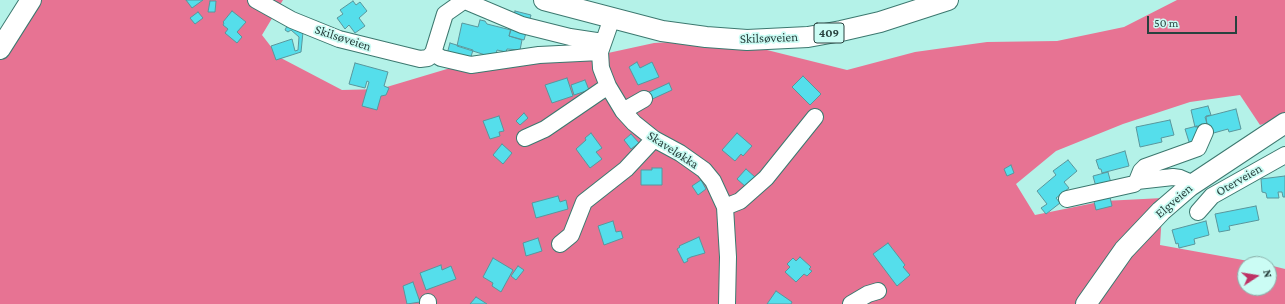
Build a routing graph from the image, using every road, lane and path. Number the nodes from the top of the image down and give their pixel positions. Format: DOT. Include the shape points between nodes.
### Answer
graph roads {
  1 [pos="31,0"];
  2 [pos="256,0"];
  3 [pos="465,0"];
  4 [pos="544,0"];
  5 [pos="948,0"];
  6 [pos="612,18"];
  7 [pos="602,47"];
  8 [pos="0,49"];
  9 [pos="433,52"];
  10 [pos="608,86"];
  11 [pos="644,99"];
  12 [pos="623,111"];
  13 [pos="816,117"];
  14 [pos="1285,123"];
  15 [pos="1204,132"];
  16 [pos="525,138"];
  17 [pos="654,139"];
  18 [pos="1285,155"];
  19 [pos="1137,181"];
  20 [pos="1190,186"];
  21 [pos="1067,199"];
  22 [pos="725,207"];
  23 [pos="1198,212"];
  24 [pos="560,244"];
  25 [pos="878,291"];
  26 [pos="727,304"];
  27 [pos="850,304"];
  28 [pos="1086,304"];
  1 -- 8 [label="main road"];
  2 -- 9 [label="street, Skilsøveien" via="292,20 339,39 420,59 428,58"];
  3 -- 7 [label="street" via="522,25"];
  3 -- 9 [label="street" via="445,14"];
  4 -- 6 [label="main road, Skilsøveien / 409"];
  5 -- 6 [label="main road, Skilsøveien / 409" via="880,22 841,31 775,39 747,40 698,36 662,31"];
  6 -- 7 [label="street"];
  7 -- 9 [label="street" via="470,65 441,58"];
  7 -- 10 [label="street, Skaveløkka" via="601,68"];
  10 -- 12 [label="street, Skaveløkka"];
  10 -- 16 [label="street" via="545,129"];
  11 -- 12 [label="street"];
  12 -- 17 [label="street, Skaveløkka"];
  13 -- 22 [label="street" via="766,178 740,201"];
  14 -- 20 [label="main road, Elgveien"];
  15 -- 19 [label="street" via="1198,148 1145,167"];
  17 -- 22 [label="street, Skaveløkka" via="704,170 713,181"];
  17 -- 24 [label="street" via="626,169 584,202 571,235"];
  18 -- 23 [label="street, Oterveien" via="1212,196"];
  19 -- 20 [label="street" via="1180,178 1187,181"];
  19 -- 21 [label="street" via="1134,184"];
  20 -- 28 [label="main road, Elgveien" via="1161,211 1124,250"];
  22 -- 26 [label="street, Skaveløkka"];
  25 -- 27 [label="street"];
}
